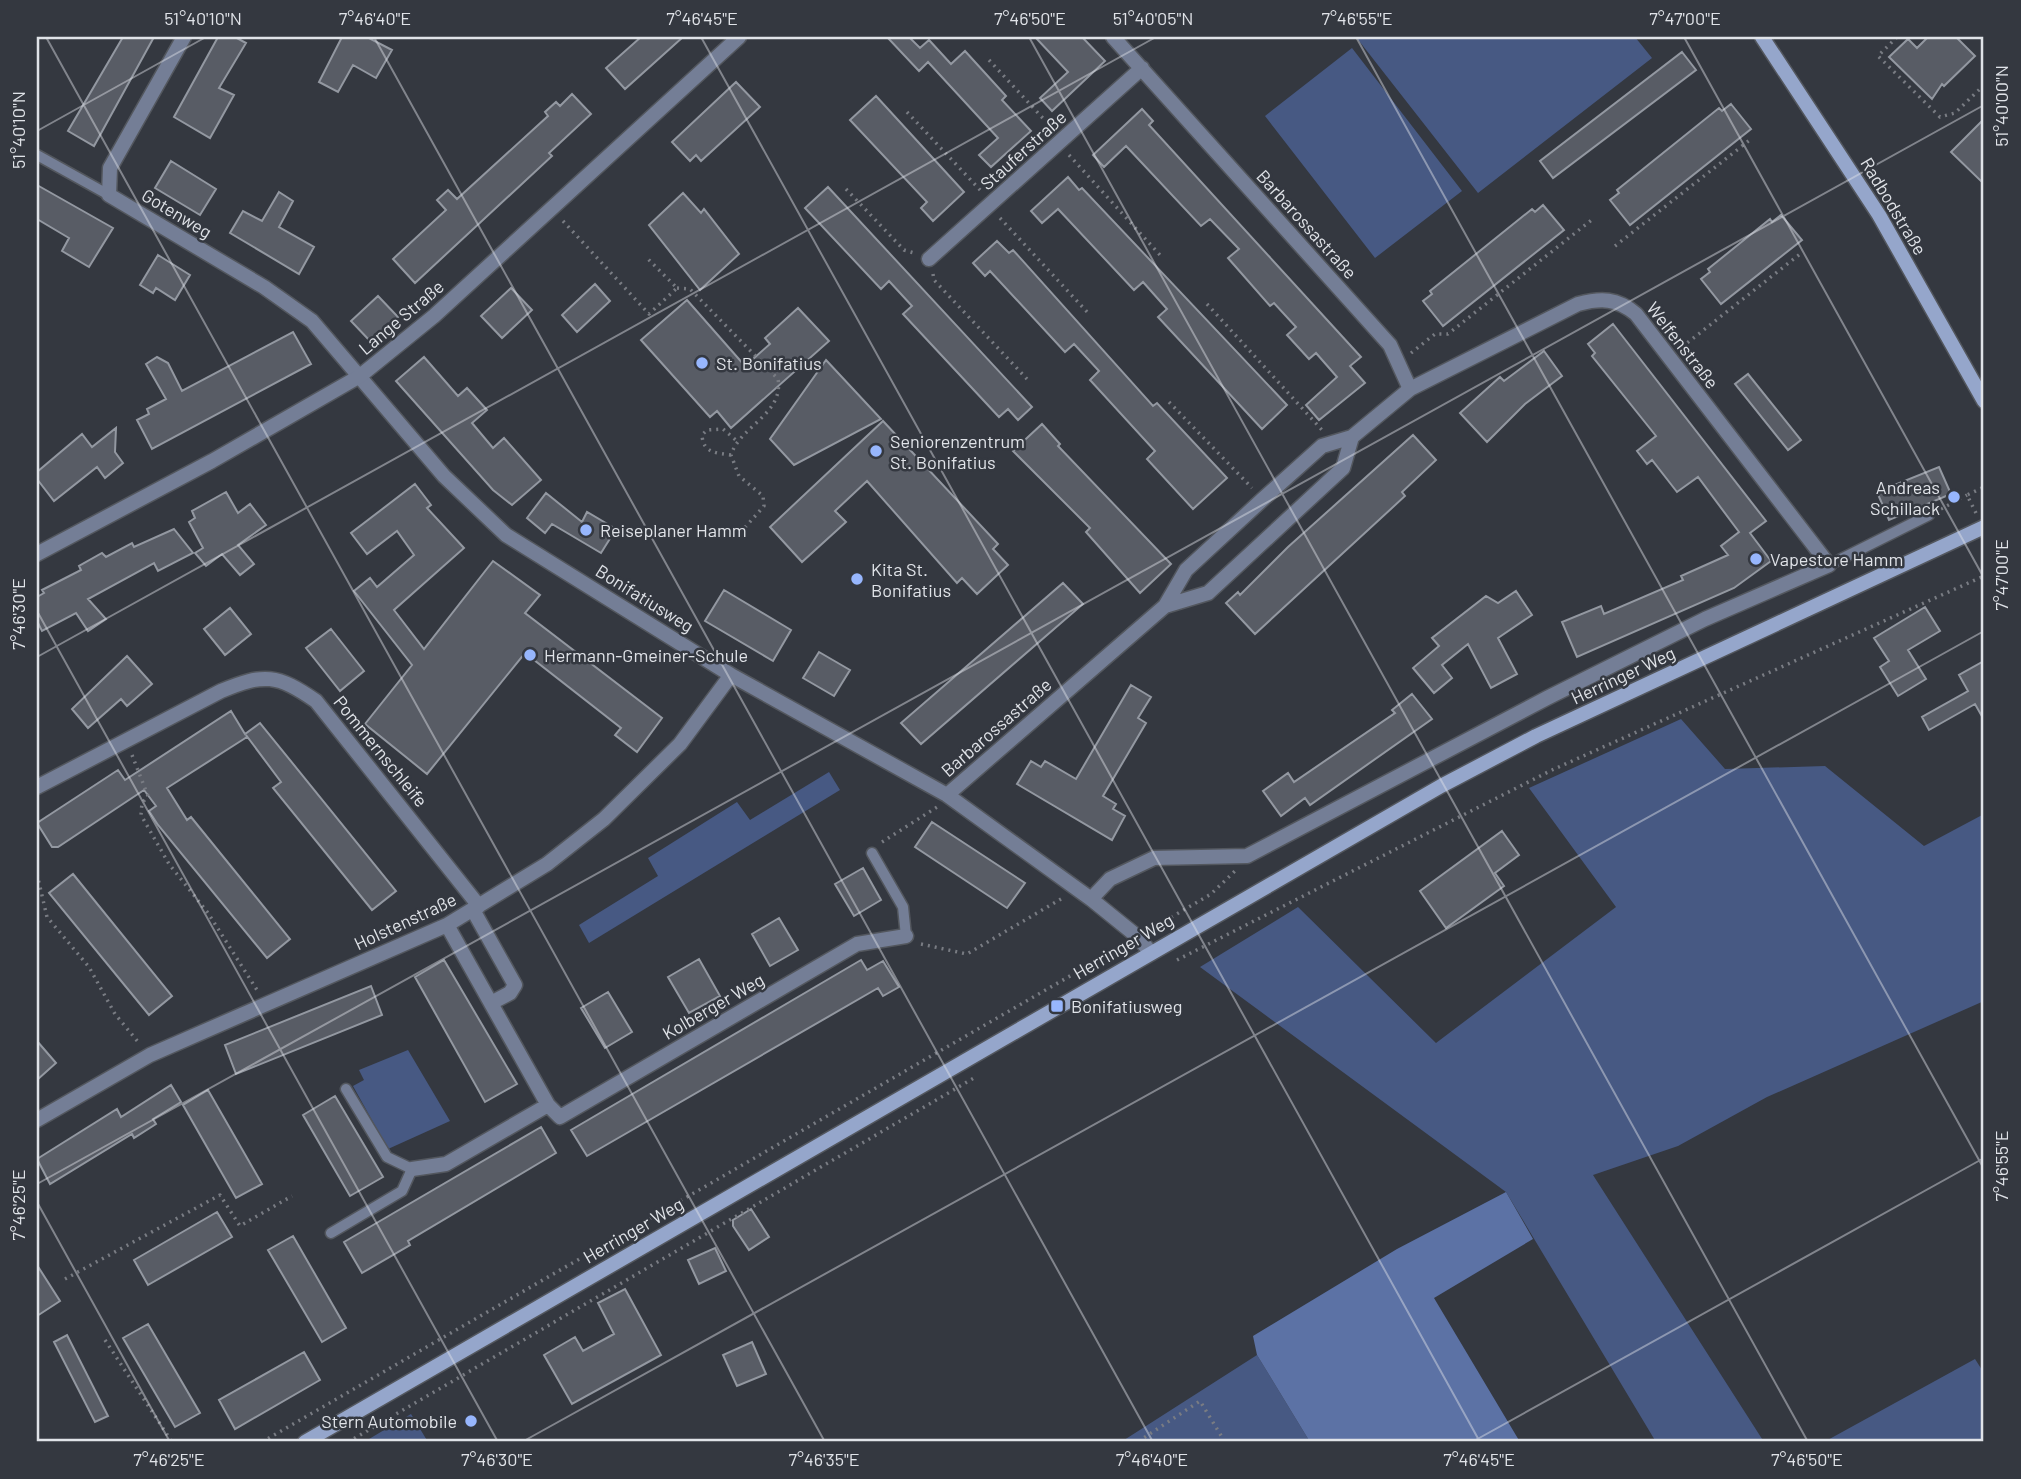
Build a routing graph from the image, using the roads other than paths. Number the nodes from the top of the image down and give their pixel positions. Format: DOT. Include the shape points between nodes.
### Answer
graph roads {
  1 [pos="184,37"];
  2 [pos="739,37"];
  3 [pos="1113,37"];
  4 [pos="1762,37"];
  5 [pos="1142,68"];
  6 [pos="37,155"];
  7 [pos="108,195"];
  8 [pos="929,259"];
  9 [pos="360,376"];
  10 [pos="1410,389"];
  11 [pos="1984,401"];
  12 [pos="1352,437"];
  13 [pos="1929,516"];
  14 [pos="1983,528"];
  15 [pos="37,554"];
  16 [pos="1829,565"];
  17 [pos="1165,606"];
  18 [pos="731,675"];
  19 [pos="37,787"];
  20 [pos="947,795"];
  21 [pos="872,853"];
  22 [pos="1085,894"];
  23 [pos="476,908"];
  24 [pos="447,925"];
  25 [pos="906,936"];
  26 [pos="1151,953"];
  27 [pos="491,1003"];
  28 [pos="346,1089"];
  29 [pos="548,1105"];
  30 [pos="37,1120"];
  31 [pos="412,1169"];
  32 [pos="331,1233"];
  33 [pos="305,1442"];
  1 -- 7 [label="street" via="110,168"];
  2 -- 9 [label="street, Lange Straße" via="392,353"];
  3 -- 5 [label="street, Barbarossastraße"];
  4 -- 11 [label="main road, Radbodstraße" via="1878,215"];
  5 -- 8 [label="street, Stauferstraße"];
  5 -- 10 [label="street, Barbarossastraße" via="1390,345"];
  6 -- 7 [label="lane"];
  7 -- 9 [label="street, Gotenweg" via="264,287 312,321"];
  9 -- 15 [label="street, Lange Straße"];
  9 -- 18 [label="street, Bonifatiusweg" via="444,477 506,535"];
  10 -- 12 [label="street, Barbarossastraße"];
  10 -- 16 [label="street, Welfenstraße" via="1578,304 1607,299 1628,307"];
  12 -- 17 [label="street, Barbarossastraße" via="1322,446 1263,499 1186,570"];
  12 -- 17 [label="street, Barbarossastraße" via="1343,468 1208,593"];
  13 -- 16 [label="lane, Herringer Weg"];
  14 -- 26 [label="main road, Herringer Weg" via="1536,736"];
  16 -- 22 [label="street, Herringer Weg" via="1705,619 1247,856 1154,858"];
  17 -- 20 [label="street, Barbarossastraße"];
  18 -- 20 [label="street, Bonifatiusweg"];
  18 -- 23 [label="street, Holstenstraße" via="680,744 604,819 547,864"];
  19 -- 23 [label="street, Pommernschleife" via="250,679 271,677 289,682 316,701"];
  20 -- 22 [label="street, Bonifatiusweg"];
  21 -- 25 [label="lane" via="903,907"];
  22 -- 26 [label="street, Bonifatiusweg"];
  23 -- 24 [label="street, Holstenstraße"];
  23 -- 27 [label="street" via="515,985"];
  24 -- 27 [label="street"];
  24 -- 30 [label="street, Holstenstraße" via="149,1055"];
  25 -- 29 [label="street, Kolberger Weg" via="857,944 560,1117"];
  26 -- 33 [label="main road, Herringer Weg"];
  27 -- 29 [label="street"];
  28 -- 31 [label="lane" via="387,1157"];
  29 -- 31 [label="street" via="446,1164"];
  31 -- 32 [label="lane" via="402,1191"];
}
